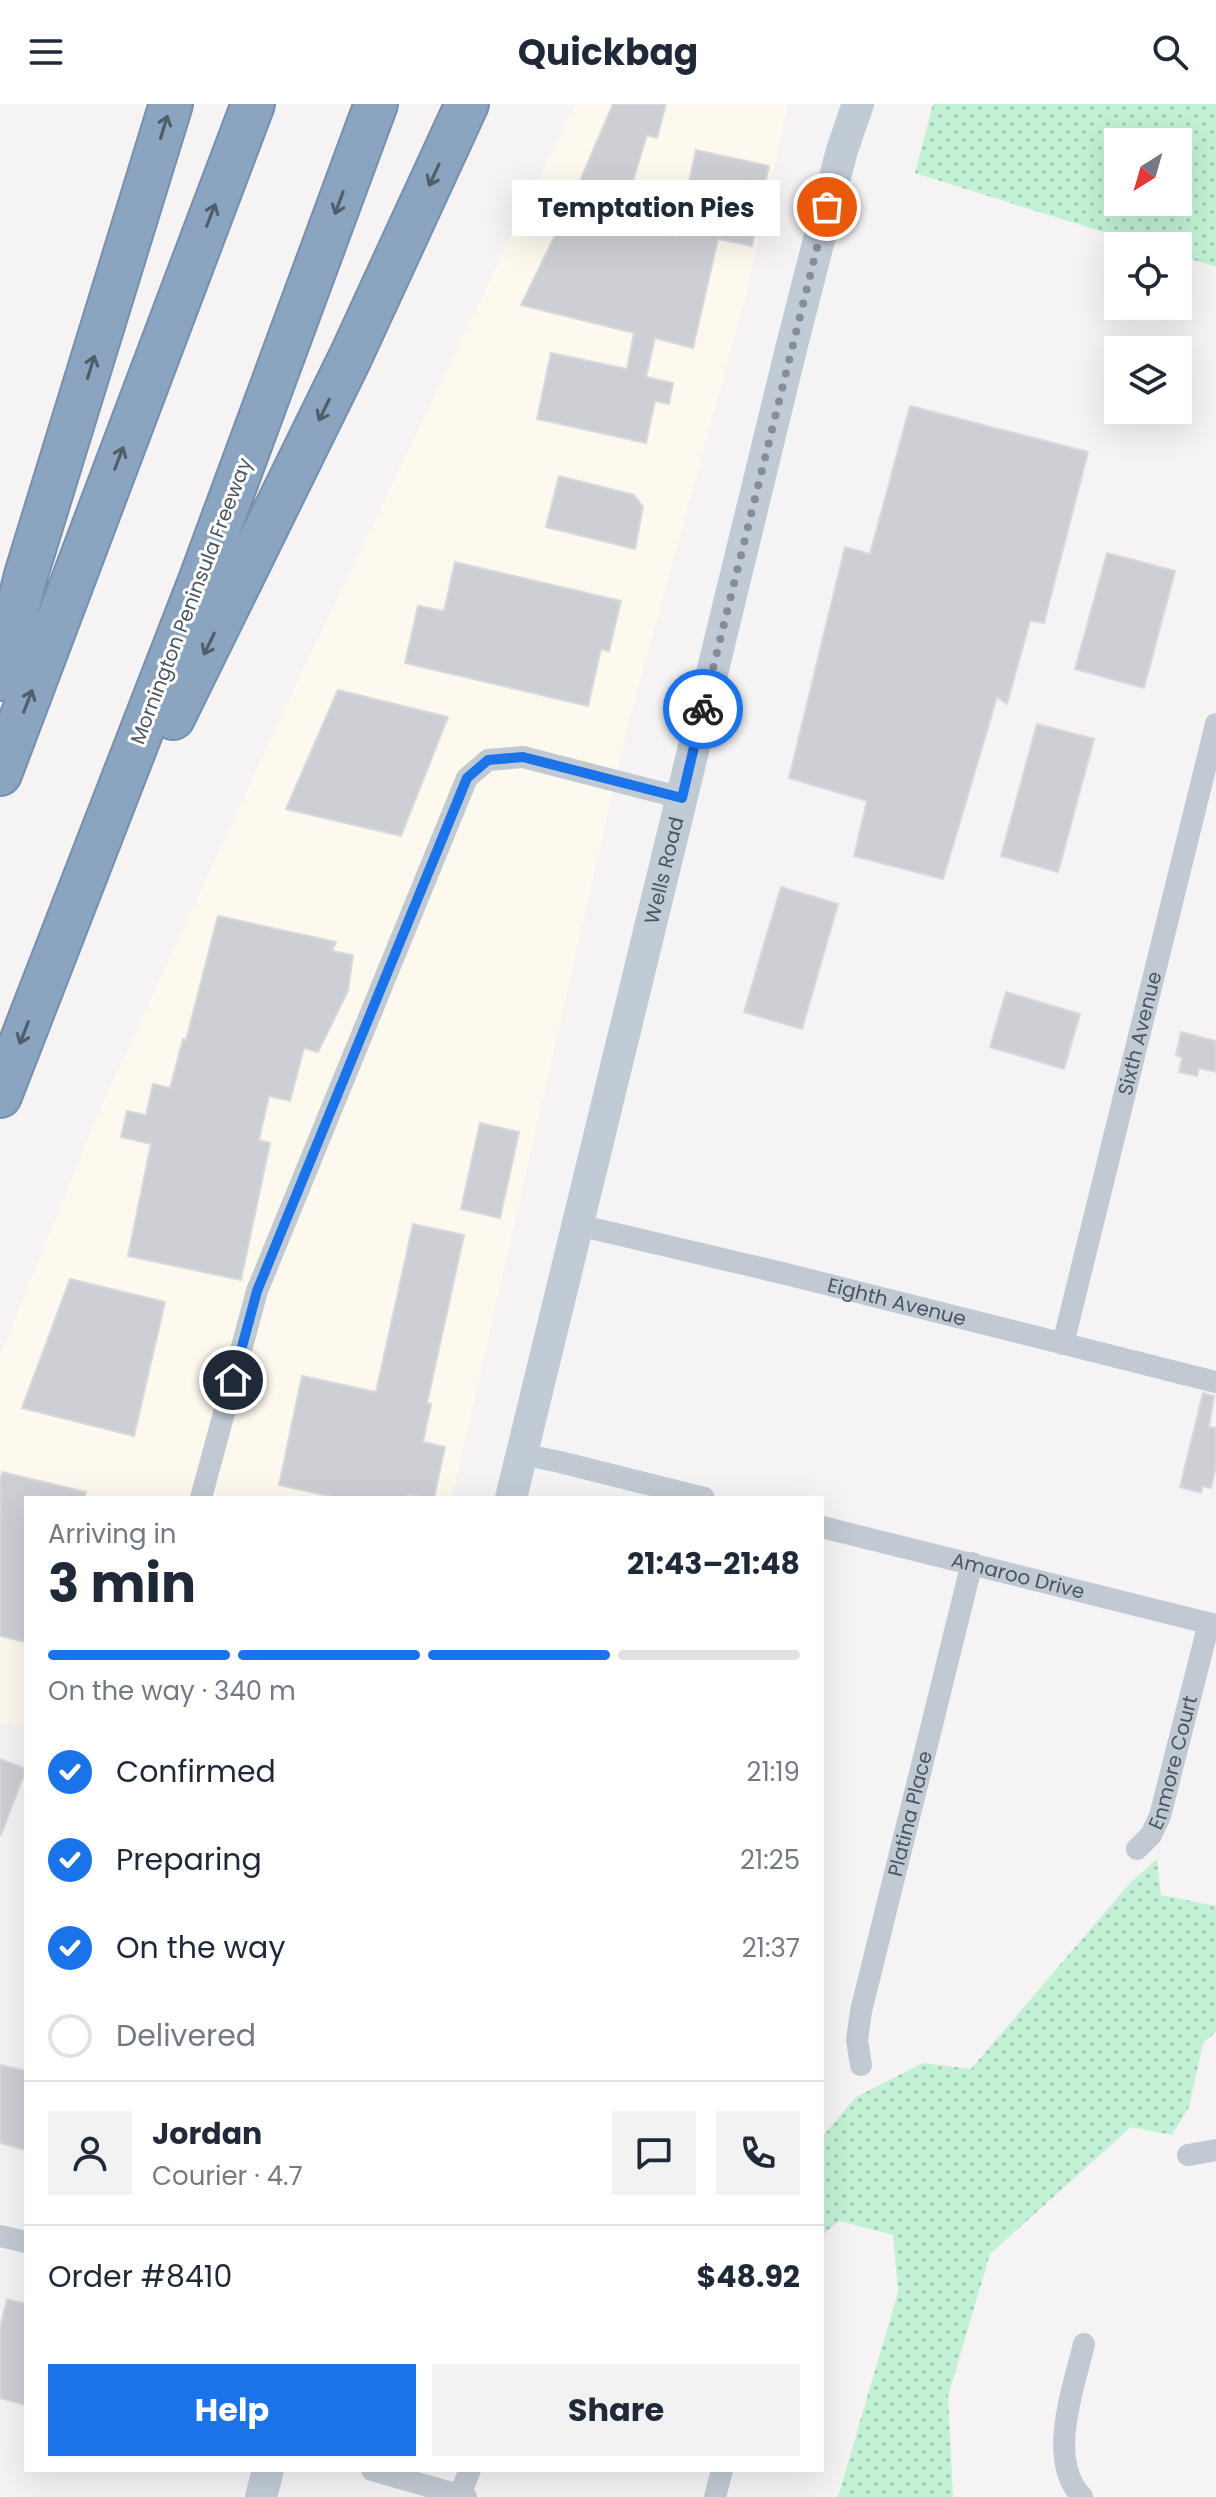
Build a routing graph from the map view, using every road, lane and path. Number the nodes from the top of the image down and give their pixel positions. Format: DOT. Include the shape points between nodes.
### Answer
graph roads {
  1 [pos="171,104"];
  2 [pos="253,104"];
  3 [pos="376,104"];
  4 [pos="467,104"];
  5 [pos="858,104"];
  6 [pos="0,679"];
  7 [pos="1216,724"];
  8 [pos="0,774"];
  9 [pos="682,798"];
  10 [pos="49,971"];
  11 [pos="0,1096"];
  12 [pos="578,1225"];
  13 [pos="1063,1344"];
  14 [pos="1216,1382"];
  15 [pos="521,1454"];
  16 [pos="202,1496"];
  17 [pos="511,1496"];
  18 [pos="696,1496"];
  19 [pos="824,1527"];
  20 [pos="972,1563"];
  21 [pos="1212,1624"];
  22 [pos="1137,1849"];
  23 [pos="861,2065"];
  24 [pos="1216,2150"];
  25 [pos="1188,2155"];
  26 [pos="0,2236"];
  27 [pos="24,2242"];
  28 [pos="1084,2344"];
  29 [pos="267,2472"];
  30 [pos="379,2472"];
  31 [pos="469,2472"];
  32 [pos="721,2472"];
  33 [pos="463,2496"];
  34 [pos="261,2497"];
  35 [pos="715,2497"];
  36 [pos="1082,2497"];
  6 -- 1 [label="highway, one-way" via="26,575"];
  8 -- 2 [label="highway, one-way"];
  3 -- 10 [label="highway, Mornington Peninsula Freeway, one-way"];
  4 -- 10 [label="highway, one-way" via="350,358"];
  5 -- 9 [label="main road, Wells Road" via="794,333"];
  7 -- 13 [label="street, Sixth Avenue"];
  9 -- 12 [label="main road, Wells Road"];
  9 -- 16 [label="street" via="523,757 488,760 467,778 257,1291"];
  10 -- 11 [label="highway, Mornington Peninsula Freeway, one-way"];
  12 -- 13 [label="street, Eighth Avenue"];
  12 -- 15 [label="main road, Wells Road"];
  13 -- 14 [label="street, Eighth Avenue"];
  15 -- 17 [label="main road, Wells Road"];
  15 -- 18 [label="street"];
  19 -- 20 [label="street, Amaroo Drive"];
  20 -- 21 [label="street, Amaroo Drive"];
  20 -- 23 [label="street, Platina Place" via="861,2011"];
  21 -- 22 [label="street, Enmore Court" via="1160,1816"];
  24 -- 25 [label="street"];
  26 -- 27 [label="street"];
  28 -- 36 [label="street" via="1063,2444 1066,2467"];
  29 -- 34 [label="main road"];
  30 -- 33 [label="street"];
  31 -- 33 [label="street"];
  32 -- 35 [label="street"];
}
